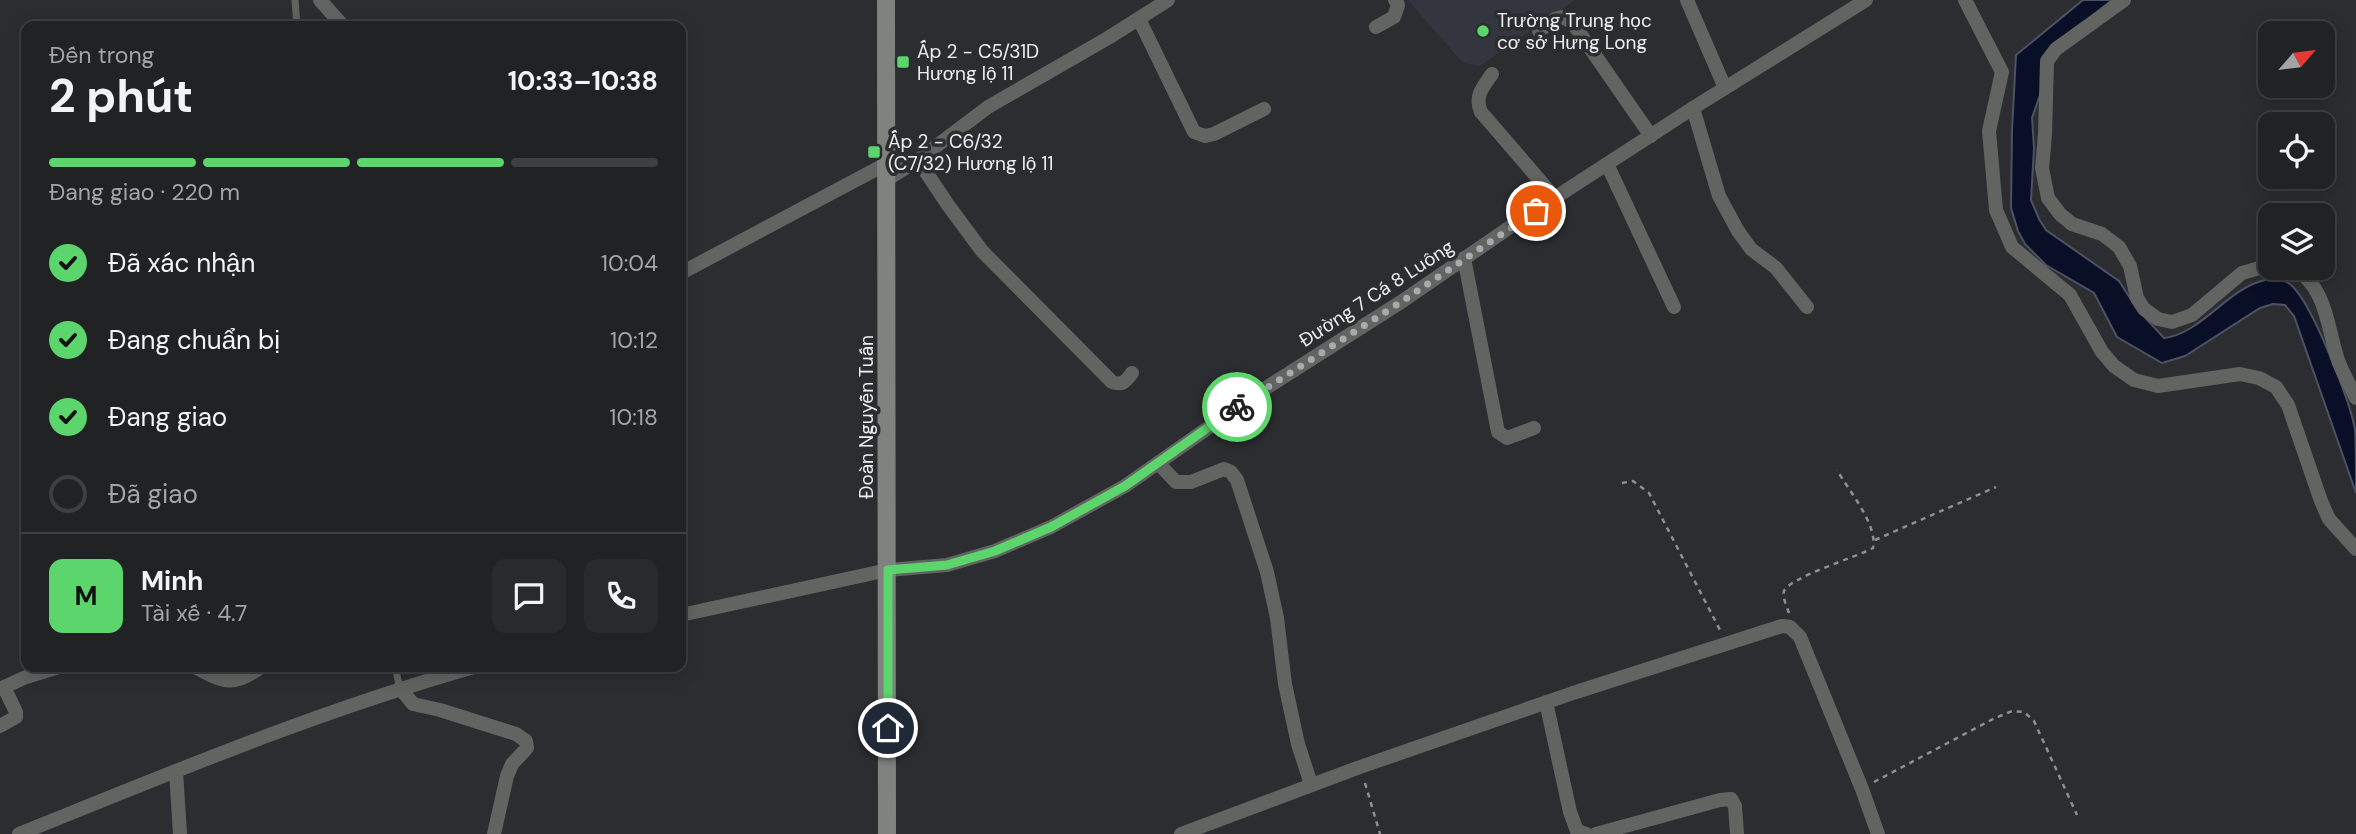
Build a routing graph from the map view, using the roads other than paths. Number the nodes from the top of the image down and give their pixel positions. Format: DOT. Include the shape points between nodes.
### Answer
graph roads {
  1 [pos="295,0"];
  2 [pos="320,0"];
  3 [pos="886,0"];
  4 [pos="1168,0"];
  5 [pos="1395,0"];
  6 [pos="1687,0"];
  7 [pos="1866,0"];
  8 [pos="1965,0"];
  9 [pos="2124,0"];
  10 [pos="1139,19"];
  11 [pos="297,21"];
  12 [pos="339,21"];
  13 [pos="1376,27"];
  14 [pos="1539,31"];
  15 [pos="1492,74"];
  16 [pos="1725,88"];
  17 [pos="1693,108"];
  18 [pos="1264,109"];
  19 [pos="1651,136"];
  20 [pos="918,160"];
  21 [pos="1607,164"];
  22 [pos="886,172"];
  23 [pos="1555,198"];
  24 [pos="1464,258"];
  25 [pos="2258,267"];
  26 [pos="686,271"];
  27 [pos="2310,280"];
  28 [pos="1674,307"];
  29 [pos="1807,307"];
  30 [pos="1132,373"];
  31 [pos="2356,398"];
  32 [pos="1534,428"];
  33 [pos="1158,463"];
  34 [pos="2356,549"];
  35 [pos="888,570"];
  36 [pos="686,614"];
  37 [pos="42,672"];
  38 [pos="204,672"];
  39 [pos="254,672"];
  40 [pos="396,672"];
  41 [pos="456,672"];
  42 [pos="2,688"];
  43 [pos="400,688"];
  44 [pos="1546,702"];
  45 [pos="0,726"];
  46 [pos="176,771"];
  47 [pos="1311,783"];
  48 [pos="19,834"];
  49 [pos="180,834"];
  50 [pos="494,834"];
  51 [pos="887,834"];
  52 [pos="1181,834"];
  53 [pos="1586,834"];
  54 [pos="1596,834"];
  55 [pos="1737,834"];
  56 [pos="1878,834"];
  1 -- 11 [label="lane"];
  2 -- 12 [label="street"];
  3 -- 22 [label="main road, Đoàn Nguyễn Tuấn"];
  4 -- 10 [label="street"];
  5 -- 13 [label="street" via="1394,17"];
  6 -- 16 [label="street"];
  7 -- 16 [label="street, Đường 7 Cá 8 Luông"];
  8 -- 34 [label="street" via="2002,72 1989,131 1996,210 2012,247 2070,295 2102,352 2134,380 2158,386 2240,374 2276,387 2288,405 2329,519"];
  9 -- 25 [label="street" via="2056,49 2047,61 2042,168 2048,198 2072,224 2102,234 2119,247 2130,266 2137,298 2158,319 2172,322 2192,315 2242,273"];
  10 -- 18 [label="street" via="1194,132 1214,134"];
  10 -- 20 [label="street" via="988,107"];
  14 -- 19 [label="street" via="1562,16 1572,22"];
  15 -- 23 [label="street" via="1478,93 1480,112"];
  16 -- 17 [label="street, Đường 7 Cá 8 Luông"];
  17 -- 19 [label="street, Đường 7 Cá 8 Luông"];
  17 -- 29 [label="street" via="1719,196 1738,231"];
  19 -- 21 [label="street, Đường 7 Cá 8 Luông"];
  20 -- 22 [label="street"];
  20 -- 30 [label="street" via="982,250 1112,382 1120,385"];
  21 -- 23 [label="street, Đường 7 Cá 8 Luông"];
  21 -- 28 [label="street"];
  22 -- 26 [label="street"];
  22 -- 35 [label="main road, Đoàn Nguyễn Tuấn"];
  23 -- 24 [label="street, Đường 7 Cá 8 Luông"];
  24 -- 32 [label="street" via="1498,432 1507,438"];
  24 -- 33 [label="street, Đường 7 Cá 8 Luông"];
  27 -- 31 [label="street"];
  33 -- 35 [label="street, Đường 7 Cá 8 Luông" via="1051,527 995,551 947,565"];
  33 -- 47 [label="street" via="1176,482 1191,482 1224,469 1237,481 1267,572 1285,684"];
  35 -- 36 [label="street, Đường 7 Cá 8 Luông"];
  35 -- 51 [label="main road, Đoàn Nguyễn Tuấn"];
  37 -- 42 [label="street"];
  38 -- 39 [label="street" via="233,682"];
  40 -- 43 [label="lane"];
  41 -- 43 [label="street"];
  42 -- 45 [label="street" via="16,717"];
  43 -- 46 [label="street"];
  43 -- 50 [label="street" via="413,704 516,734 526,741 527,748 507,776"];
  44 -- 47 [label="street"];
  44 -- 53 [label="street" via="1570,812 1577,831"];
  44 -- 56 [label="street" via="1782,626 1800,637"];
  46 -- 48 [label="street"];
  46 -- 49 [label="street"];
  47 -- 52 [label="street"];
  54 -- 55 [label="street" via="1731,799"];
}
